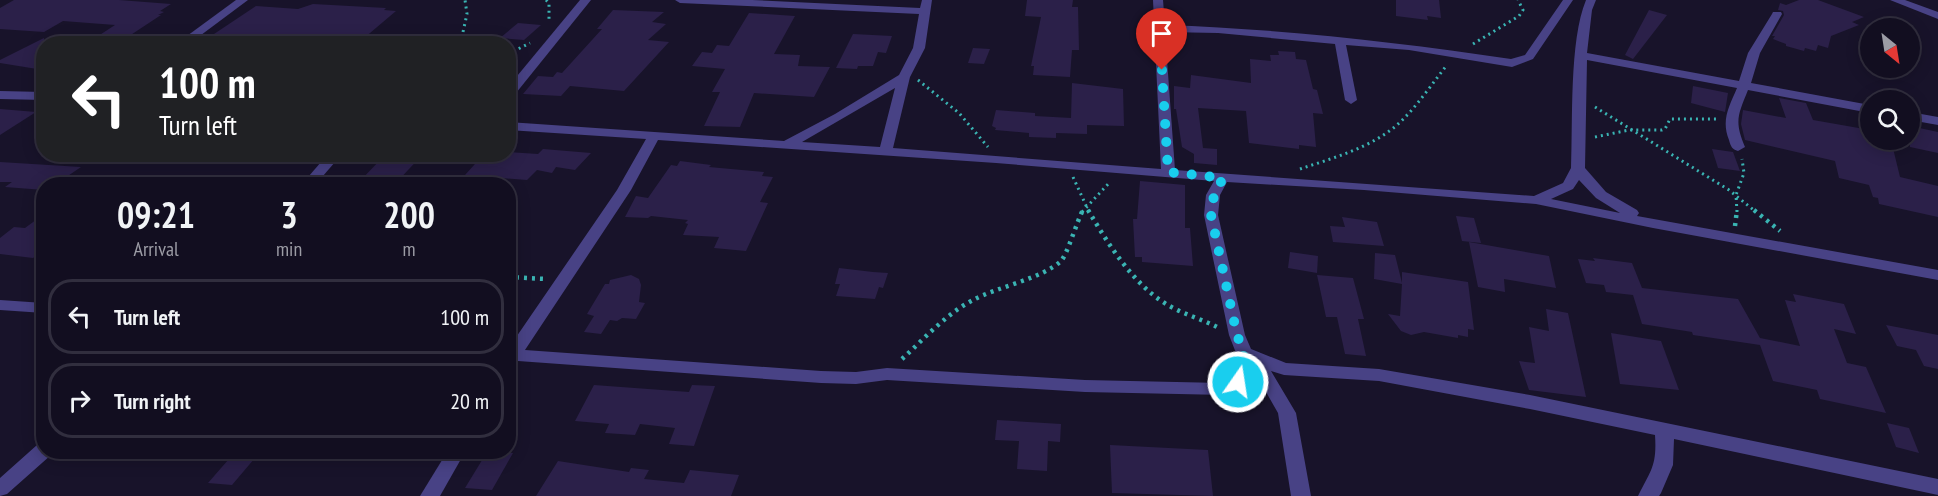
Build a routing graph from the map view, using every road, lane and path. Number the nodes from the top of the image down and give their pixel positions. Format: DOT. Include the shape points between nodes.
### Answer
graph roads {
  1 [pos="243,0"];
  2 [pos="465,0"];
  3 [pos="546,0"];
  4 [pos="586,0"];
  5 [pos="680,0"];
  6 [pos="1158,0"];
  7 [pos="1518,0"];
  8 [pos="1568,0"];
  9 [pos="1591,0"];
  10 [pos="1895,0"];
  11 [pos="926,6"];
  12 [pos="1778,14"];
  13 [pos="1938,16"];
  14 [pos="547,28"];
  15 [pos="1160,28"];
  16 [pos="464,32"];
  17 [pos="192,36"];
  18 [pos="534,40"];
  19 [pos="1340,41"];
  20 [pos="516,50"];
  21 [pos="1455,54"];
  22 [pos="1581,55"];
  23 [pos="906,74"];
  24 [pos="516,85"];
  25 [pos="1742,85"];
  26 [pos="0,95"];
  27 [pos="36,96"];
  28 [pos="1579,97"];
  29 [pos="1351,100"];
  30 [pos="1860,106"];
  31 [pos="1731,117"];
  32 [pos="1920,118"];
  33 [pos="1938,121"];
  34 [pos="516,127"];
  35 [pos="1629,130"];
  36 [pos="654,136"];
  37 [pos="1579,141"];
  38 [pos="788,144"];
  39 [pos="1738,147"];
  40 [pos="886,151"];
  41 [pos="996,159"];
  42 [pos="329,162"];
  43 [pos="1070,165"];
  44 [pos="1578,168"];
  45 [pos="1122,169"];
  46 [pos="1298,170"];
  47 [pos="1168,172"];
  48 [pos="315,177"];
  49 [pos="1223,178"];
  50 [pos="1736,195"];
  51 [pos="1536,200"];
  52 [pos="1086,206"];
  53 [pos="1653,224"];
  54 [pos="1736,239"];
  55 [pos="1805,252"];
  56 [pos="1938,275"];
  57 [pos="516,277"];
  58 [pos="562,280"];
  59 [pos="0,304"];
  60 [pos="36,307"];
  61 [pos="1220,329"];
  62 [pos="516,351"];
  63 [pos="1249,354"];
  64 [pos="516,359"];
  65 [pos="887,374"];
  66 [pos="1664,430"];
  67 [pos="36,457"];
  68 [pos="452,459"];
  69 [pos="1938,487"];
  70 [pos="0,489"];
  71 [pos="430,496"];
  72 [pos="1301,496"];
  73 [pos="1648,496"];
  1 -- 17 [label="street"];
  2 -- 16 [label="path"];
  3 -- 14 [label="path" via="550,12"];
  4 -- 24 [label="street"];
  5 -- 11 [label="street"];
  6 -- 15 [label="street"];
  7 -- 21 [label="path" via="1523,10 1519,16"];
  8 -- 21 [label="street" via="1534,50 1521,61 1498,62"];
  9 -- 22 [label="street"];
  10 -- 13 [label="street"];
  11 -- 23 [label="street" via="919,48"];
  12 -- 25 [label="street" via="1754,53"];
  15 -- 19 [label="street"];
  15 -- 47 [label="street"];
  18 -- 20 [label="path"];
  19 -- 21 [label="street"];
  19 -- 29 [label="street"];
  21 -- 46 [label="path" via="1421,99 1389,131"];
  22 -- 25 [label="street"];
  22 -- 28 [label="street"];
  23 -- 38 [label="street"];
  23 -- 40 [label="street"];
  23 -- 41 [label="path" via="959,113"];
  25 -- 30 [label="street"];
  25 -- 31 [label="street"];
  26 -- 27 [label="street"];
  28 -- 35 [label="path"];
  28 -- 37 [label="street"];
  31 -- 35 [label="path" via="1674,118 1662,130"];
  31 -- 39 [label="street"];
  32 -- 33 [label="street"];
  34 -- 36 [label="street"];
  35 -- 37 [label="path"];
  35 -- 50 [label="path"];
  36 -- 38 [label="street"];
  36 -- 58 [label="street" via="624,190"];
  37 -- 44 [label="street"];
  38 -- 40 [label="street"];
  39 -- 50 [label="path" via="1745,172"];
  40 -- 41 [label="street"];
  41 -- 43 [label="street"];
  42 -- 48 [label="street"];
  43 -- 45 [label="street"];
  43 -- 52 [label="path" via="1076,190"];
  44 -- 51 [label="street" via="1568,186"];
  44 -- 53 [label="street" via="1603,199"];
  45 -- 47 [label="street"];
  45 -- 52 [label="path"];
  47 -- 49 [label="street"];
  49 -- 51 [label="street"];
  49 -- 63 [label="street" via="1214,195 1211,215 1237,335"];
  50 -- 54 [label="path"];
  50 -- 55 [label="path"];
  51 -- 53 [label="street"];
  52 -- 61 [label="path" via="1149,291 1161,301"];
  52 -- 65 [label="path" via="1062,260 956,310"];
  53 -- 54 [label="street"];
  54 -- 55 [label="street"];
  55 -- 56 [label="street"];
  57 -- 58 [label="path"];
  58 -- 62 [label="street"];
  59 -- 60 [label="street"];
  63 -- 65 [label="street" via="1238,382 1225,389 1085,386"];
  63 -- 66 [label="street" via="1284,369 1379,375"];
  63 -- 72 [label="street" via="1263,368 1287,413"];
  64 -- 65 [label="street" via="821,377"];
  66 -- 69 [label="street"];
  66 -- 73 [label="street" via="1666,460 1658,483"];
  67 -- 70 [label="street"];
  68 -- 71 [label="street"];
}
